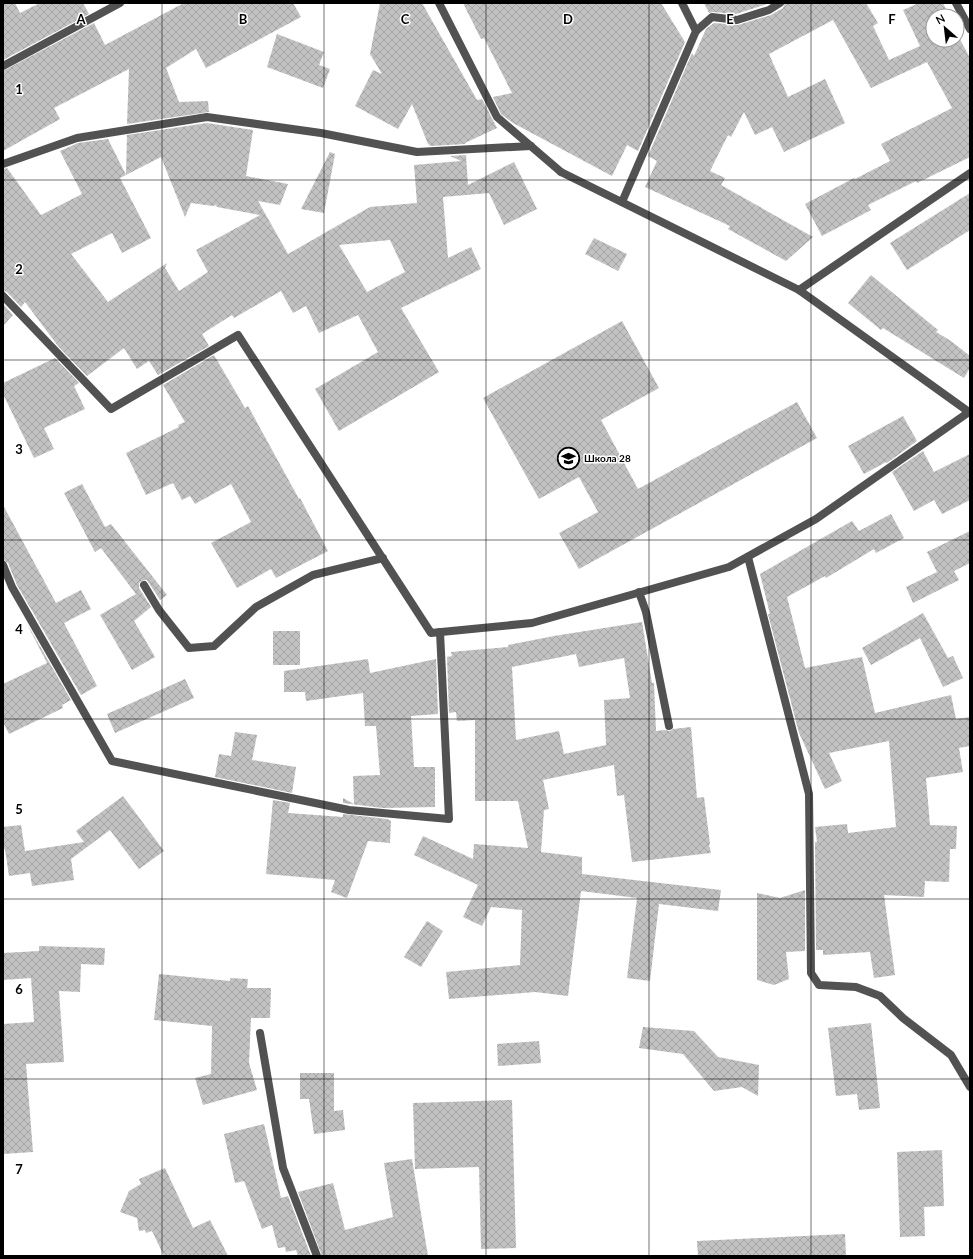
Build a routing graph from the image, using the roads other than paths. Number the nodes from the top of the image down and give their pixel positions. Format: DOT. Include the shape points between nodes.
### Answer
graph roads {
  1 [pos="120,3"];
  2 [pos="439,3"];
  3 [pos="682,3"];
  4 [pos="780,3"];
  5 [pos="956,3"];
  6 [pos="970,29"];
  7 [pos="696,31"];
  8 [pos="3,66"];
  9 [pos="531,146"];
  10 [pos="3,164"];
  11 [pos="970,173"];
  12 [pos="622,202"];
  13 [pos="798,290"];
  14 [pos="3,296"];
  15 [pos="969,412"];
  16 [pos="748,557"];
  17 [pos="383,558"];
  18 [pos="3,565"];
  19 [pos="144,585"];
  20 [pos="639,592"];
  21 [pos="440,632"];
  22 [pos="669,726"];
  23 [pos="260,1033"];
  24 [pos="970,1087"];
  25 [pos="317,1256"];
  1 -- 8 [label="street"];
  2 -- 9 [label="street" via="497,117"];
  3 -- 7 [label="street"];
  4 -- 7 [label="street" via="769,10 737,20 712,17"];
  5 -- 6 [label="street"];
  7 -- 12 [label="street"];
  9 -- 10 [label="street" via="417,152 321,133 207,117 77,138"];
  9 -- 12 [label="street" via="561,172"];
  11 -- 13 [label="street"];
  12 -- 13 [label="street"];
  13 -- 15 [label="street"];
  14 -- 17 [label="street" via="111,409 238,335"];
  15 -- 16 [label="street" via="816,519"];
  16 -- 20 [label="street" via="729,567"];
  16 -- 24 [label="street" via="809,794 811,973 819,985 856,986 880,996 903,1018 951,1055"];
  17 -- 19 [label="street" via="313,575 256,607 214,646 189,648 159,610"];
  17 -- 21 [label="street" via="431,633"];
  18 -- 21 [label="street" via="12,587 112,761 349,810 449,819"];
  20 -- 21 [label="street" via="532,623"];
  20 -- 22 [label="street" via="646,612"];
  23 -- 25 [label="street" via="283,1168"];
}
